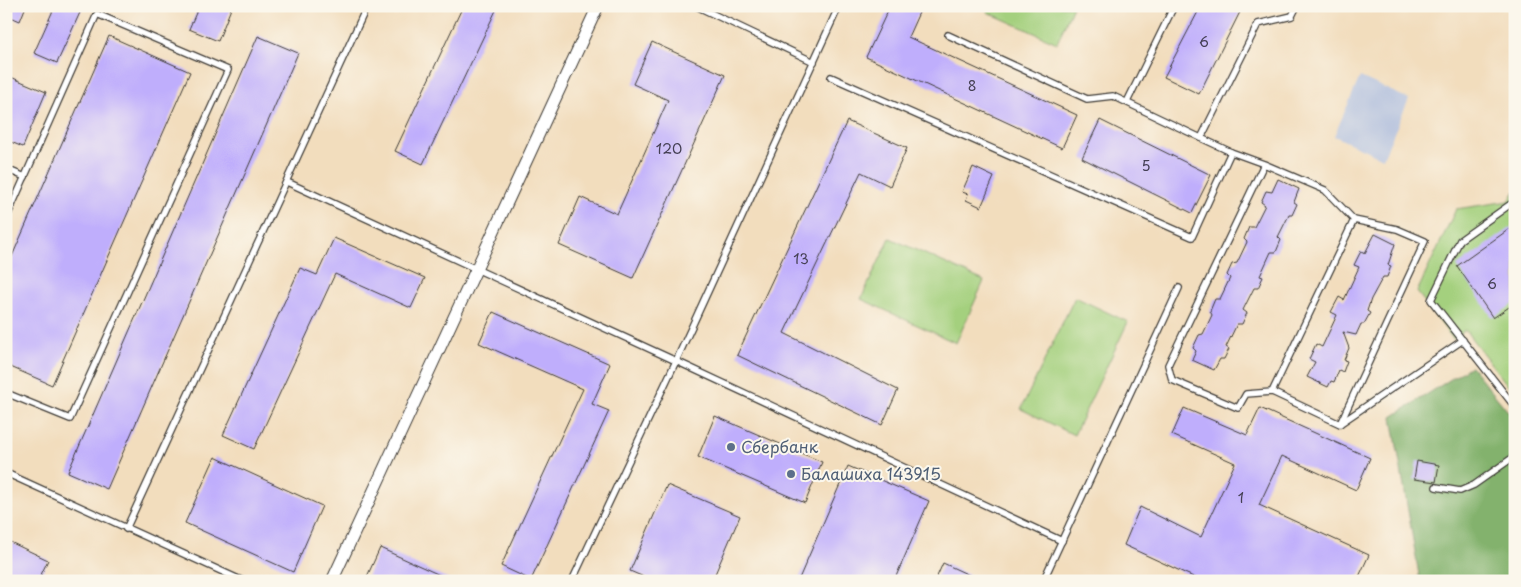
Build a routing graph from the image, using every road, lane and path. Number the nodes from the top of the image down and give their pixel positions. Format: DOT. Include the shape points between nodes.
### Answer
graph roads {
  1 [pos="367,6"];
  2 [pos="598,6"];
  3 [pos="696,6"];
  4 [pos="839,6"];
  5 [pos="1164,6"];
  6 [pos="1297,6"];
  7 [pos="1173,8"];
  8 [pos="948,35"];
  9 [pos="814,62"];
  10 [pos="831,76"];
  11 [pos="1127,102"];
  12 [pos="1201,138"];
  13 [pos="1231,152"];
  14 [pos="1264,164"];
  15 [pos="6,169"];
  16 [pos="25,177"];
  17 [pos="286,182"];
  18 [pos="1515,201"];
  19 [pos="6,219"];
  20 [pos="1354,220"];
  21 [pos="476,270"];
  22 [pos="1179,288"];
  23 [pos="1463,340"];
  24 [pos="676,361"];
  25 [pos="1272,392"];
  26 [pos="6,393"];
  27 [pos="1515,406"];
  28 [pos="1340,424"];
  29 [pos="1515,456"];
  30 [pos="6,473"];
  31 [pos="1436,487"];
  32 [pos="126,529"];
  33 [pos="1062,541"];
  34 [pos="243,581"];
  35 [pos="332,581"];
  36 [pos="572,581"];
  37 [pos="1043,581"];
  1 -- 17 [label="lane"];
  2 -- 21 [label="street"];
  3 -- 9 [label="lane"];
  4 -- 9 [label="lane"];
  5 -- 7 [label="lane"];
  6 -- 12 [label="lane" via="1292,16 1258,24"];
  7 -- 11 [label="lane"];
  8 -- 11 [label="lane" via="1087,99 1114,96"];
  9 -- 24 [label="lane"];
  10 -- 13 [label="lane" via="1192,237"];
  11 -- 12 [label="lane"];
  12 -- 13 [label="lane"];
  13 -- 14 [label="lane"];
  14 -- 20 [label="lane" via="1325,190"];
  14 -- 25 [label="lane" via="1168,365 1172,380 1238,408 1246,394"];
  15 -- 16 [label="lane"];
  16 -- 19 [label="lane"];
  16 -- 26 [label="lane" via="97,14 228,70 70,419"];
  17 -- 21 [label="lane"];
  17 -- 32 [label="lane"];
  18 -- 23 [label="lane" via="1460,240 1432,300"];
  20 -- 25 [label="lane"];
  20 -- 28 [label="lane" via="1397,229 1425,241"];
  21 -- 24 [label="lane"];
  21 -- 35 [label="street"];
  22 -- 33 [label="lane"];
  23 -- 27 [label="lane"];
  23 -- 28 [label="lane"];
  24 -- 33 [label="lane"];
  24 -- 36 [label="lane"];
  25 -- 28 [label="lane"];
  29 -- 31 [label="lane" via="1474,485 1460,490"];
  30 -- 32 [label="lane"];
  32 -- 34 [label="lane"];
  33 -- 37 [label="lane"];
}
